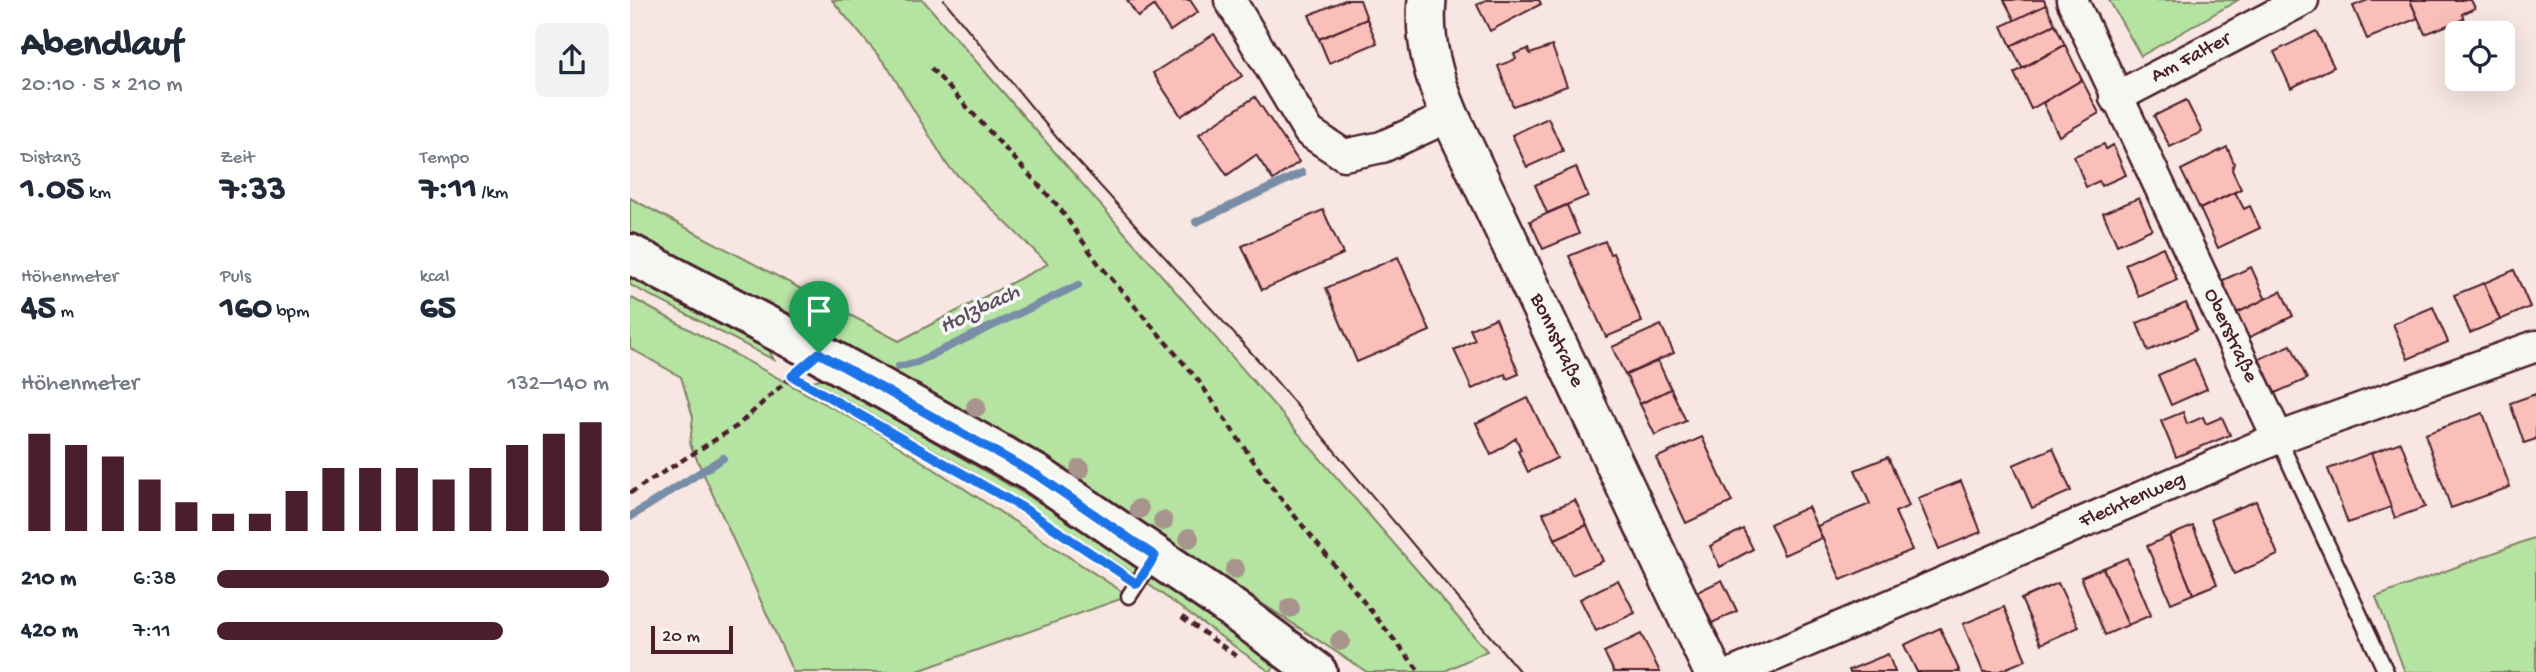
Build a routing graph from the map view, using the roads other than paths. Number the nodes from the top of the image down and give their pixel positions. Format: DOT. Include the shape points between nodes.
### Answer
graph roads {
  1 [pos="1230,0"];
  2 [pos="1427,0"];
  3 [pos="2071,0"];
  4 [pos="2303,0"];
  5 [pos="2115,98"];
  6 [pos="1450,116"];
  7 [pos="630,254"];
  8 [pos="2536,346"];
  9 [pos="2278,438"];
  10 [pos="1155,556"];
  11 [pos="1129,596"];
  12 [pos="1317,672"];
  13 [pos="1713,672"];
  14 [pos="1736,672"];
  15 [pos="2386,672"];
  1 -- 6 [label="street" via="1309,132 1344,155 1382,147"];
  2 -- 6 [label="street, Bonnstraße" via="1425,26 1434,77"];
  3 -- 5 [label="street, Oberstraße"];
  4 -- 5 [label="street, Am Falter"];
  5 -- 9 [label="street, Oberstraße"];
  6 -- 13 [label="street, Bonnstraße"];
  7 -- 10 [label="main road" via="805,370 1037,475"];
  8 -- 9 [label="street, Flechtenweg"];
  9 -- 14 [label="street, Flechtenweg"];
  9 -- 15 [label="lane, Oberstraße"];
  10 -- 11 [label="lane"];
  10 -- 12 [label="main road"];
}
